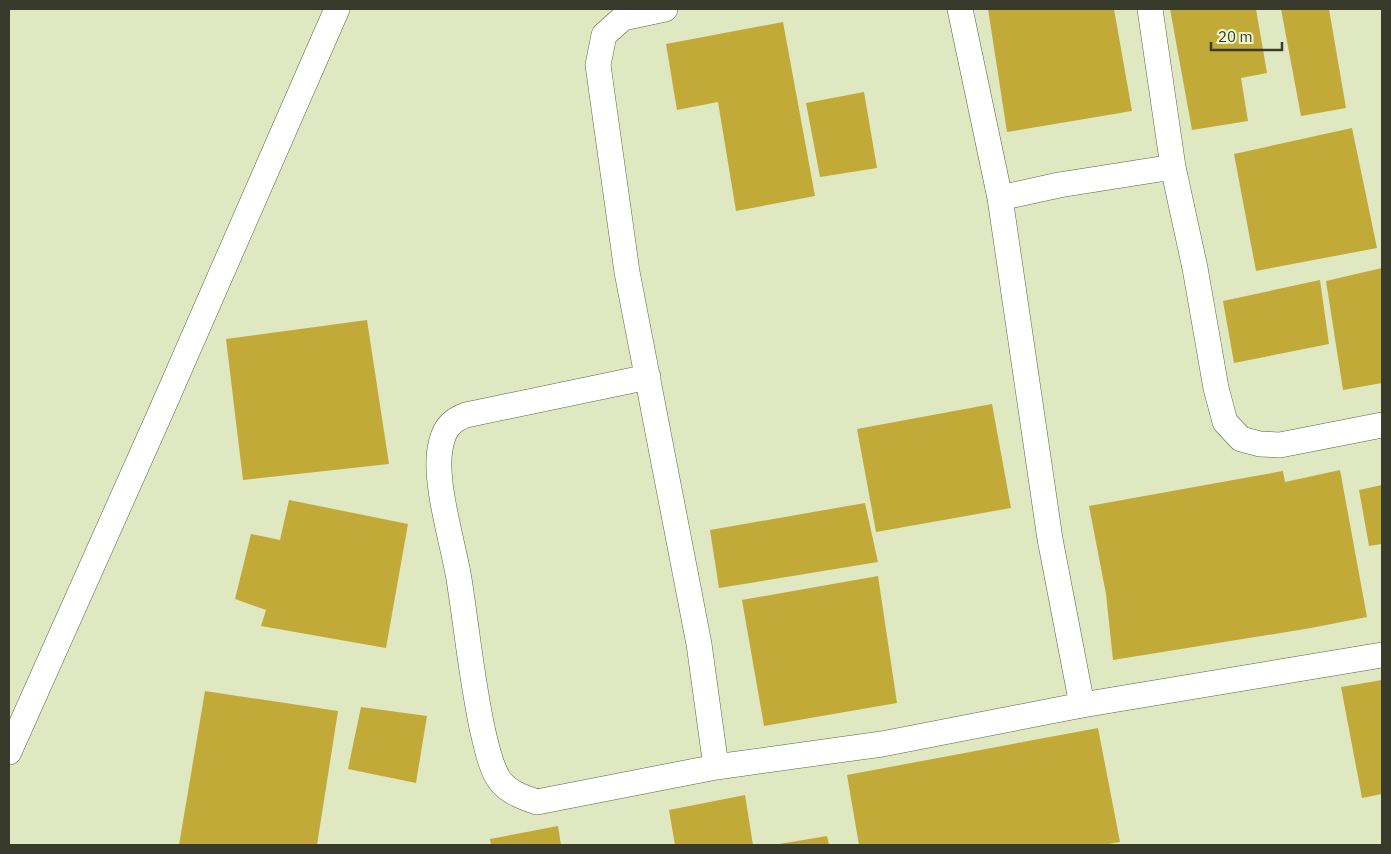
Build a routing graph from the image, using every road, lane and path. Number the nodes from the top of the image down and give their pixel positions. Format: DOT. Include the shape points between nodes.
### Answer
graph roads {
  1 [pos="337,9"];
  2 [pos="665,9"];
  3 [pos="960,9"];
  4 [pos="1150,9"];
  5 [pos="1173,167"];
  6 [pos="1000,198"];
  7 [pos="648,377"];
  8 [pos="1382,425"];
  9 [pos="1382,655"];
  10 [pos="1082,705"];
  11 [pos="9,752"];
  12 [pos="716,767"];
  1 -- 11 [label="street"];
  2 -- 7 [label="street" via="623,18 604,35 598,65 627,272"];
  3 -- 6 [label="street"];
  4 -- 5 [label="street"];
  5 -- 6 [label="street"];
  5 -- 8 [label="street" via="1225,422 1241,439 1280,445"];
  6 -- 10 [label="street" via="1050,539"];
  7 -- 12 [label="street" via="698,644"];
  7 -- 12 [label="street" via="466,415 455,419 448,427 440,450 442,492 477,705 487,750 501,782 517,794 537,802"];
  9 -- 10 [label="street"];
  10 -- 12 [label="street" via="882,744"];
}
